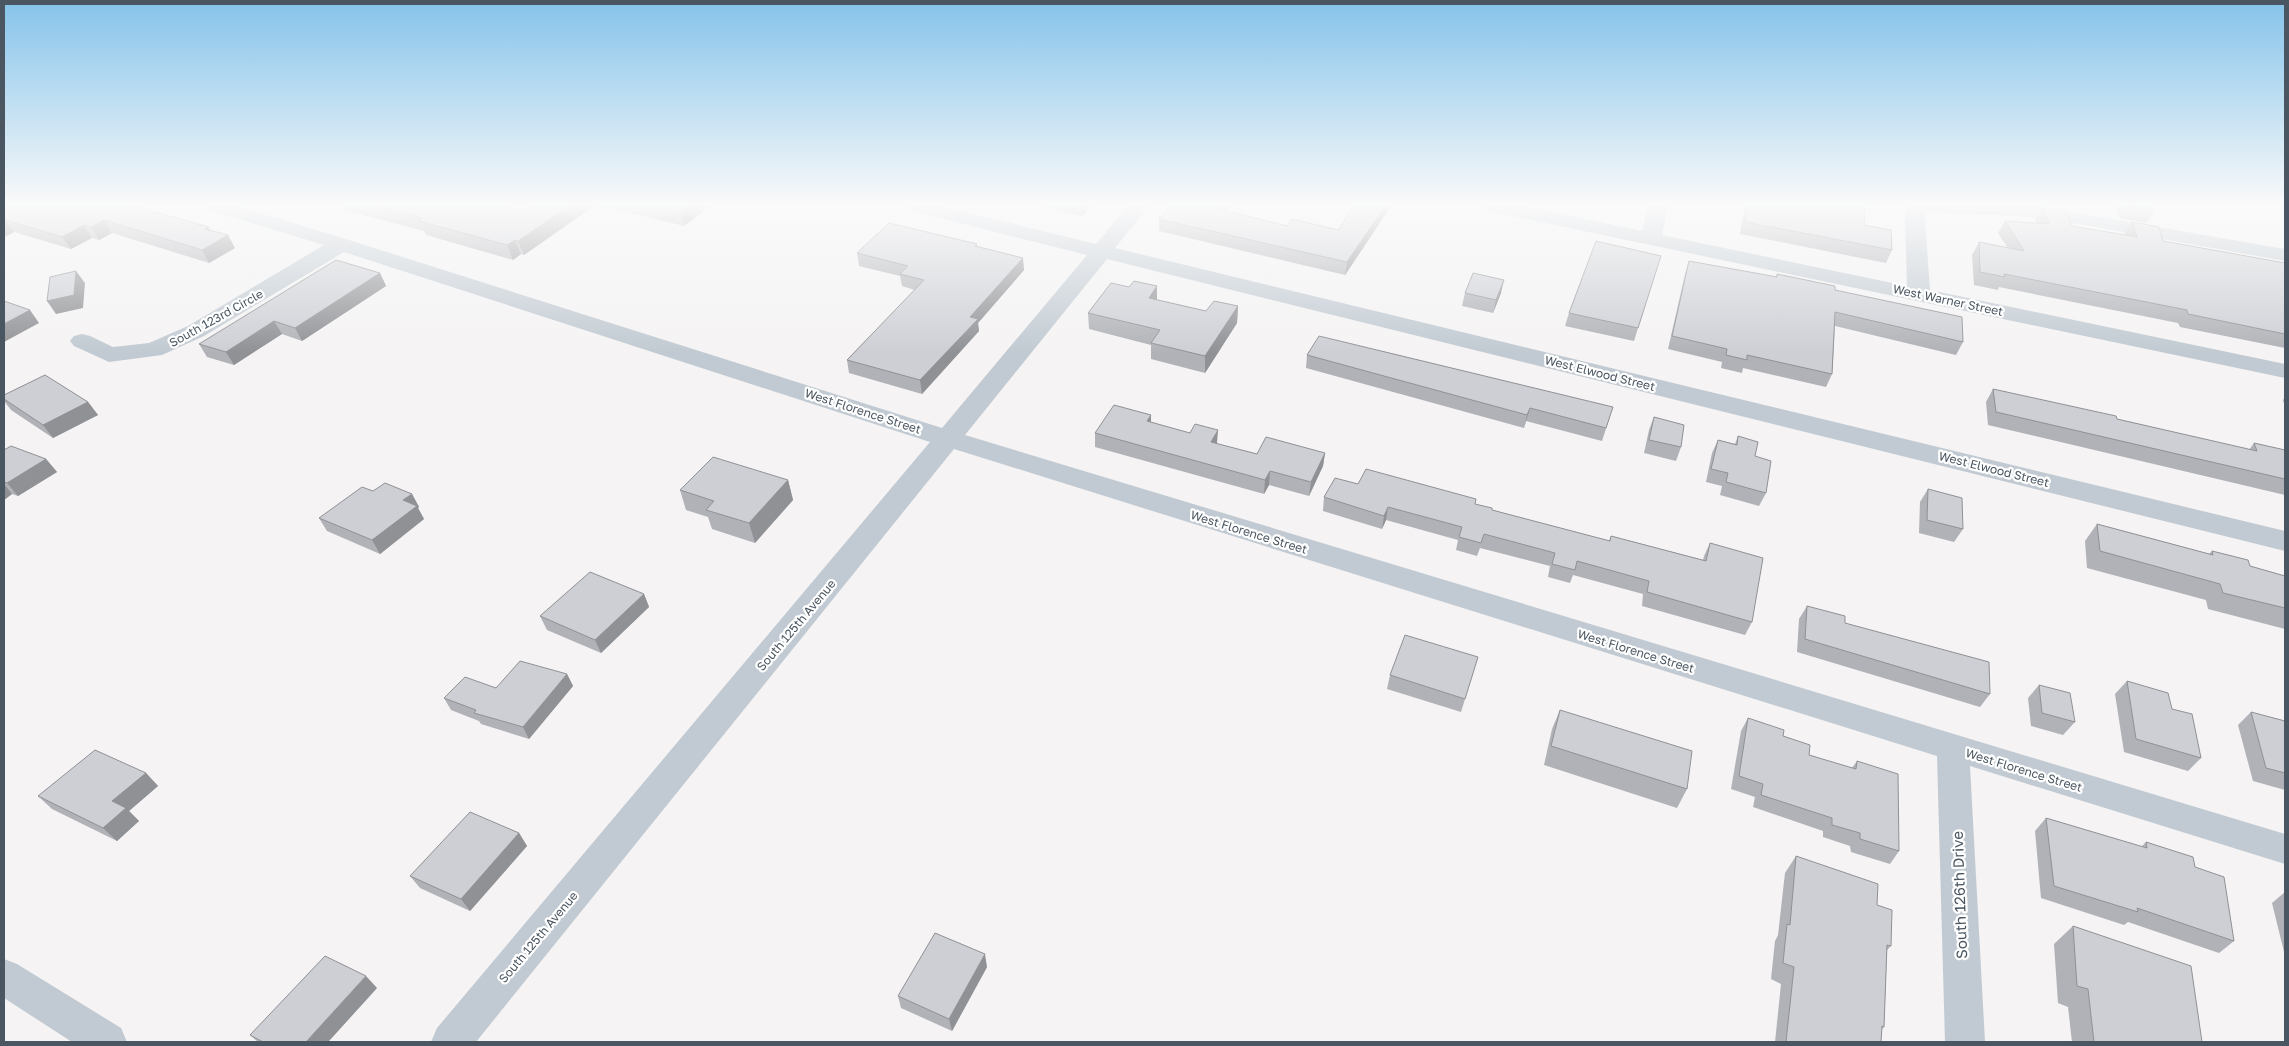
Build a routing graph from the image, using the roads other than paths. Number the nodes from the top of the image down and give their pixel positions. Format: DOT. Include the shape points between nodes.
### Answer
graph roads {
  1 [pos="324,255"];
  2 [pos="376,255"];
  3 [pos="1100,255"];
  4 [pos="1114,255"];
  5 [pos="1727,255"];
  6 [pos="1917,255"];
  7 [pos="1919,294"];
  8 [pos="82,341"];
  9 [pos="2285,371"];
  10 [pos="949,439"];
  11 [pos="2285,540"];
  12 [pos="1953,748"];
  13 [pos="2285,849"];
  14 [pos="4,977"];
  15 [pos="107,1042"];
  16 [pos="451,1042"];
  17 [pos="1966,1042"];
  1 -- 8 [label="street, South 123rd Circle" via="196,331 154,350 109,355"];
  2 -- 10 [label="street, West Florence Street"];
  3 -- 10 [label="street, South 125th Avenue"];
  4 -- 11 [label="street, West Elwood Street"];
  5 -- 7 [label="street, West Warner Street"];
  6 -- 7 [label="street"];
  7 -- 9 [label="street, West Warner Street"];
  10 -- 12 [label="street, West Florence Street"];
  10 -- 16 [label="street, South 125th Avenue"];
  12 -- 13 [label="street, West Florence Street"];
  12 -- 17 [label="street, South 126th Drive"];
  14 -- 15 [label="street"];
}
